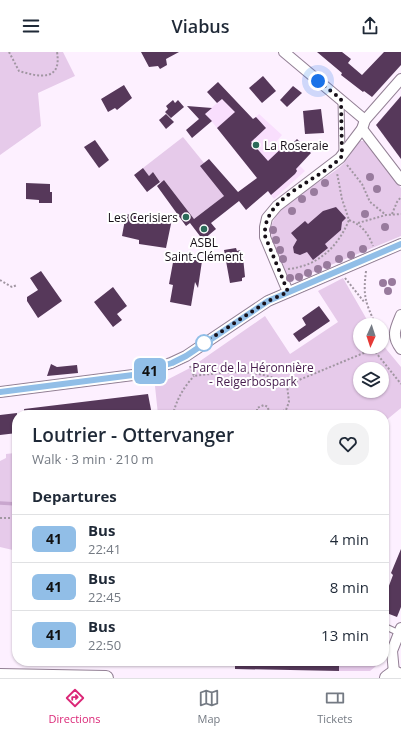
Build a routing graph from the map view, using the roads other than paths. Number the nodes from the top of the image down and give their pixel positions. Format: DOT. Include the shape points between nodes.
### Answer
graph roads {
  1 [pos="284,52"];
  2 [pos="401,79"];
  3 [pos="341,99"];
  4 [pos="363,125"];
  5 [pos="343,159"];
  6 [pos="401,180"];
  7 [pos="401,244"];
  8 [pos="288,292"];
  9 [pos="401,315"];
  10 [pos="401,349"];
  11 [pos="0,392"];
  12 [pos="389,627"];
  13 [pos="400,630"];
  14 [pos="0,676"];
  15 [pos="394,676"];
  16 [pos="95,678"];
  17 [pos="106,678"];
  1 -- 3 [label="street"];
  2 -- 4 [label="street"];
  3 -- 4 [label="street"];
  3 -- 5 [label="lane"];
  4 -- 5 [label="street"];
  4 -- 6 [label="street"];
  5 -- 8 [label="street" via="277,206 267,218 265,236"];
  7 -- 8 [label="street"];
  8 -- 11 [label="street" via="268,301 186,356 148,372"];
  9 -- 10 [label="street" via="394,332 394,340"];
  12 -- 13 [label="lane"];
  13 -- 15 [label="street" via="392,651"];
  14 -- 16 [label="street"];
  16 -- 17 [label="street"];
}
